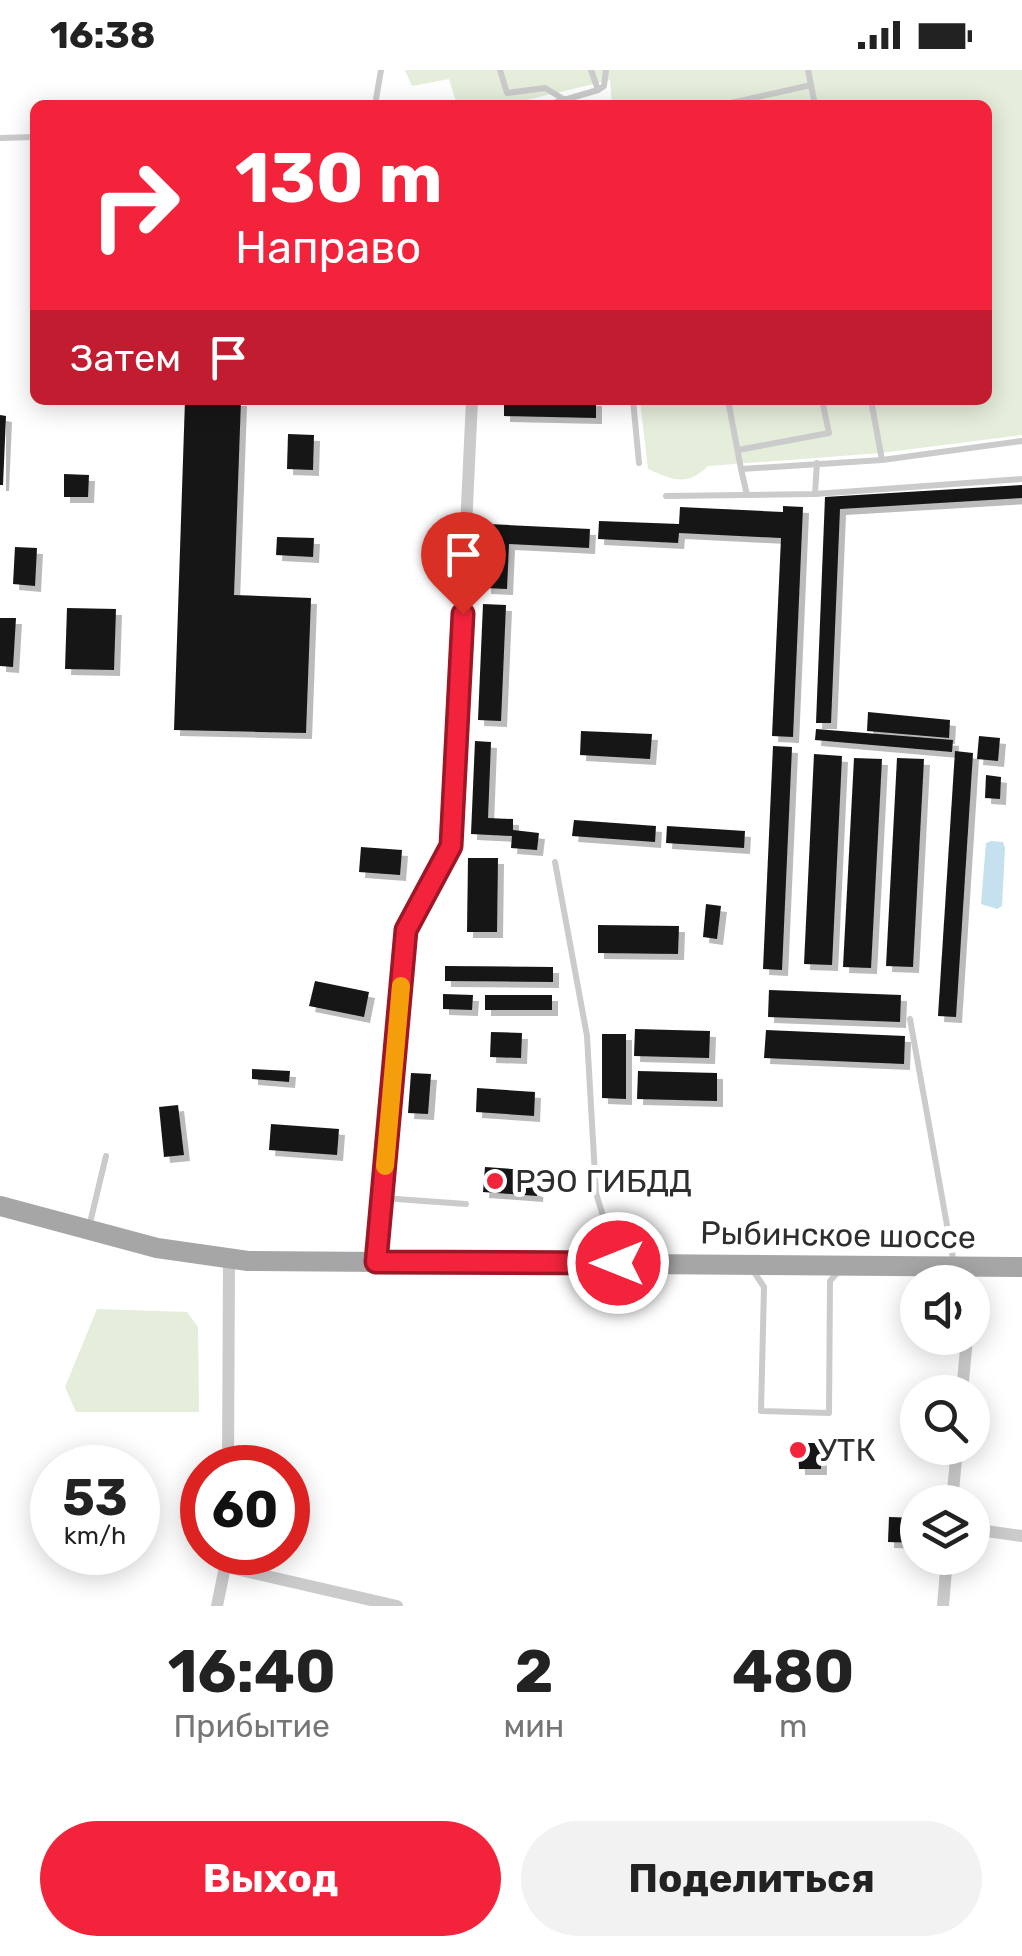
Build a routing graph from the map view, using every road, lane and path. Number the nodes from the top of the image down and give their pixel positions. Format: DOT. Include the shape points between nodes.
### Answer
graph roads {
  1 [pos="381,70"];
  2 [pos="500,70"];
  3 [pos="591,70"];
  4 [pos="606,70"];
  5 [pos="808,70"];
  6 [pos="811,84"];
  7 [pos="598,90"];
  8 [pos="377,100"];
  9 [pos="565,100"];
  10 [pos="764,100"];
  11 [pos="813,100"];
  12 [pos="30,136"];
  13 [pos="0,138"];
  14 [pos="472,405"];
  15 [pos="633,405"];
  16 [pos="729,405"];
  17 [pos="823,405"];
  18 [pos="872,405"];
  19 [pos="1022,441"];
  20 [pos="738,450"];
  21 [pos="882,460"];
  22 [pos="817,463"];
  23 [pos="639,464"];
  24 [pos="741,469"];
  25 [pos="1022,479"];
  26 [pos="815,494"];
  27 [pos="747,495"];
  28 [pos="666,496"];
  29 [pos="555,862"];
  30 [pos="910,1019"];
  31 [pos="106,1156"];
  32 [pos="382,1198"];
  33 [pos="466,1204"];
  34 [pos="0,1206"];
  35 [pos="88,1231"];
  36 [pos="229,1258"];
  37 [pos="376,1262"];
  38 [pos="618,1263"];
  39 [pos="748,1263"];
  40 [pos="844,1265"];
  41 [pos="965,1265"];
  42 [pos="1022,1267"];
  43 [pos="900,1268"];
  44 [pos="990,1269"];
  45 [pos="228,1445"];
  46 [pos="990,1532"];
  47 [pos="1022,1536"];
  48 [pos="224,1575"];
  49 [pos="283,1575"];
  50 [pos="946,1575"];
  51 [pos="217,1606"];
  52 [pos="397,1606"];
  53 [pos="943,1606"];
  1 -- 8 [label="lane"];
  2 -- 9 [label="lane" via="507,93 546,88"];
  3 -- 7 [label="lane"];
  4 -- 7 [label="lane"];
  5 -- 6 [label="lane"];
  6 -- 10 [label="lane"];
  6 -- 11 [label="lane"];
  7 -- 9 [label="lane"];
  12 -- 13 [label="lane"];
  14 -- 32 [label="street" via="451,846 406,930"];
  15 -- 23 [label="lane"];
  16 -- 20 [label="lane"];
  17 -- 20 [label="lane" via="829,434"];
  18 -- 21 [label="lane"];
  19 -- 21 [label="lane"];
  20 -- 24 [label="lane"];
  21 -- 22 [label="lane"];
  22 -- 24 [label="lane"];
  22 -- 26 [label="lane"];
  24 -- 27 [label="lane"];
  25 -- 26 [label="lane"];
  26 -- 27 [label="lane"];
  27 -- 28 [label="lane"];
  29 -- 38 [label="lane" via="587,1036 596,1194"];
  30 -- 41 [label="lane"];
  31 -- 35 [label="lane"];
  32 -- 33 [label="lane"];
  32 -- 37 [label="street"];
  34 -- 35 [label="main road, Рыбинское шоссе"];
  35 -- 36 [label="main road, Рыбинское шоссе"];
  36 -- 37 [label="main road, Рыбинское шоссе"];
  36 -- 45 [label="street"];
  37 -- 38 [label="main road, Рыбинское шоссе"];
  38 -- 39 [label="main road, Рыбинское шоссе"];
  39 -- 40 [label="main road, Рыбинское шоссе"];
  39 -- 40 [label="lane" via="764,1287 761,1412 829,1413 830,1281"];
  40 -- 43 [label="main road, Рыбинское шоссе"];
  42 -- 44 [label="main road, Рыбинское шоссе"];
  46 -- 47 [label="street"];
  48 -- 51 [label="street"];
  49 -- 52 [label="street"];
  50 -- 53 [label="street"];
}
